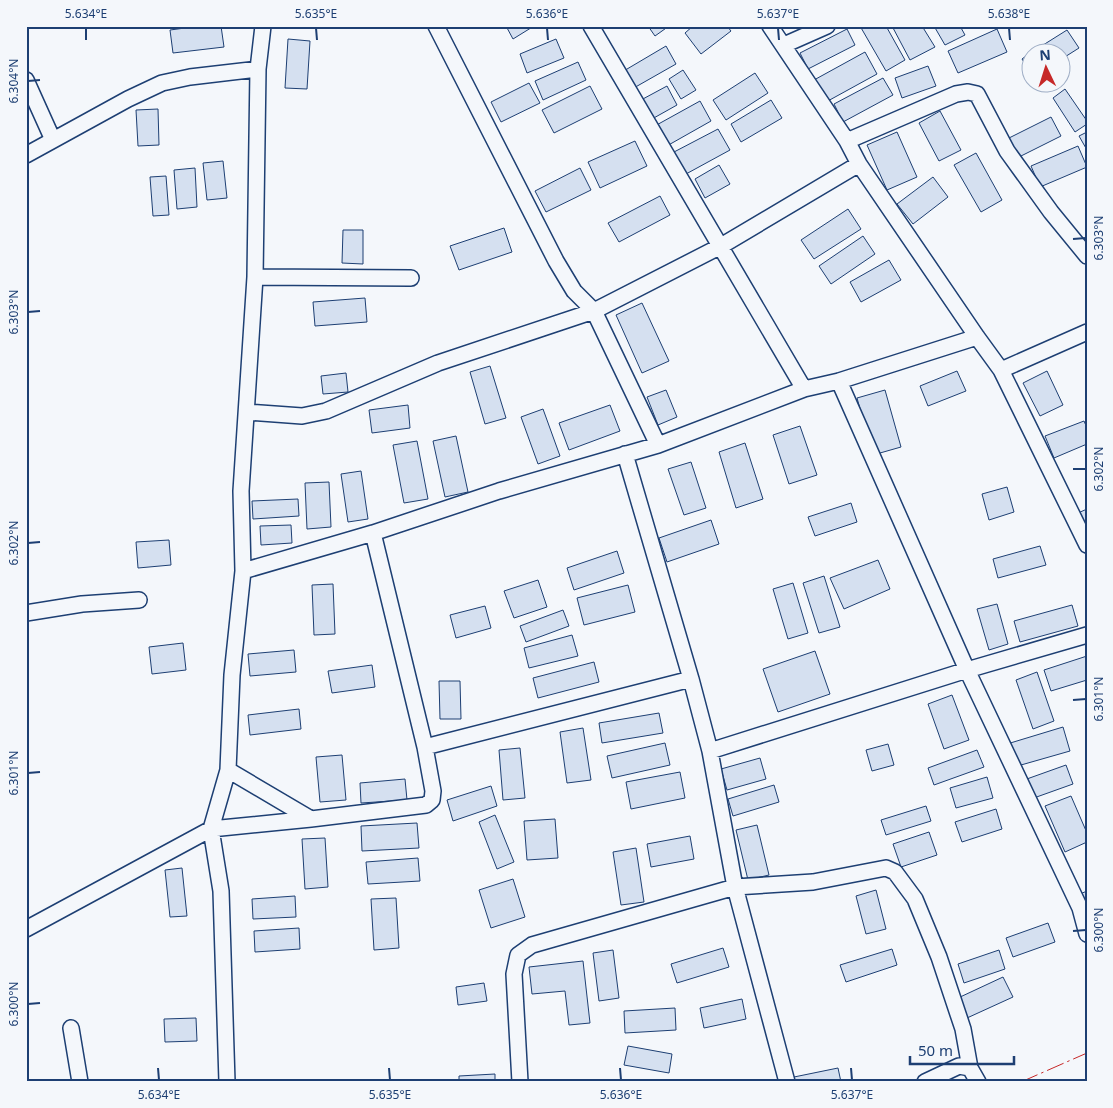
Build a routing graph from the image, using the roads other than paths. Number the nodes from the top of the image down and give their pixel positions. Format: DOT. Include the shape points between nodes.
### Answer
graph roads {
  1 [pos="263,26"];
  2 [pos="436,26"];
  3 [pos="591,26"];
  4 [pos="770,26"];
  5 [pos="827,26"];
  6 [pos="784,45"];
  7 [pos="258,69"];
  8 [pos="26,80"];
  9 [pos="53,140"];
  10 [pos="847,141"];
  11 [pos="26,155"];
  12 [pos="859,164"];
  13 [pos="721,246"];
  14 [pos="1087,256"];
  15 [pos="255,278"];
  16 [pos="411,278"];
  17 [pos="594,312"];
  18 [pos="1087,332"];
  19 [pos="977,337"];
  20 [pos="1001,370"];
  21 [pos="840,381"];
  22 [pos="804,389"];
  23 [pos="247,412"];
  24 [pos="658,444"];
  25 [pos="625,454"];
  26 [pos="373,533"];
  27 [pos="1087,545"];
  28 [pos="242,571"];
  29 [pos="139,600"];
  30 [pos="26,613"];
  31 [pos="1087,635"];
  32 [pos="967,670"];
  33 [pos="691,679"];
  34 [pos="425,746"];
  35 [pos="710,751"];
  36 [pos="228,770"];
  37 [pos="311,819"];
  38 [pos="211,829"];
  39 [pos="735,887"];
  40 [pos="26,929"];
  41 [pos="1087,934"];
  42 [pos="71,1028"];
  43 [pos="970,1068"];
  44 [pos="80,1082"];
  45 [pos="227,1082"];
  46 [pos="520,1082"];
  47 [pos="787,1082"];
  48 [pos="925,1082"];
  49 [pos="978,1082"];
  1 -- 7 [label="street"];
  2 -- 17 [label="street" via="556,261 574,291"];
  3 -- 13 [label="street"];
  4 -- 6 [label="street"];
  5 -- 6 [label="street"];
  6 -- 10 [label="street"];
  7 -- 9 [label="street" via="162,83"];
  7 -- 15 [label="street"];
  8 -- 9 [label="street"];
  9 -- 11 [label="street"];
  10 -- 12 [label="street"];
  10 -- 14 [label="street" via="956,94 977,94 1007,151"];
  12 -- 13 [label="street"];
  12 -- 19 [label="street"];
  13 -- 17 [label="street"];
  13 -- 22 [label="street"];
  15 -- 16 [label="street"];
  15 -- 23 [label="street"];
  17 -- 23 [label="street" via="438,363 326,411 302,416"];
  17 -- 24 [label="street"];
  18 -- 20 [label="street"];
  19 -- 20 [label="street"];
  19 -- 21 [label="street"];
  20 -- 27 [label="street"];
  21 -- 22 [label="street"];
  21 -- 32 [label="street"];
  22 -- 24 [label="street"];
  23 -- 28 [label="street" via="241,491"];
  24 -- 25 [label="street"];
  25 -- 26 [label="street"];
  25 -- 33 [label="street"];
  26 -- 28 [label="street"];
  26 -- 34 [label="street"];
  28 -- 36 [label="street" via="232,675"];
  29 -- 30 [label="street" via="82,604"];
  31 -- 32 [label="street"];
  32 -- 35 [label="street"];
  32 -- 41 [label="street" via="1080,908"];
  33 -- 34 [label="street"];
  33 -- 35 [label="street"];
  34 -- 37 [label="street" via="433,791 432,800 426,805"];
  35 -- 39 [label="street"];
  36 -- 37 [label="street"];
  36 -- 38 [label="street"];
  37 -- 38 [label="street"];
  38 -- 40 [label="street"];
  38 -- 45 [label="street" via="220,890"];
  39 -- 43 [label="street" via="813,882 886,868 895,872 914,899 939,957 963,1029"];
  39 -- 46 [label="street" via="532,945 518,955 514,974"];
  39 -- 47 [label="street"];
  42 -- 44 [label="street"];
  43 -- 48 [label="street" via="958,1066"];
  43 -- 49 [label="street"];
}
